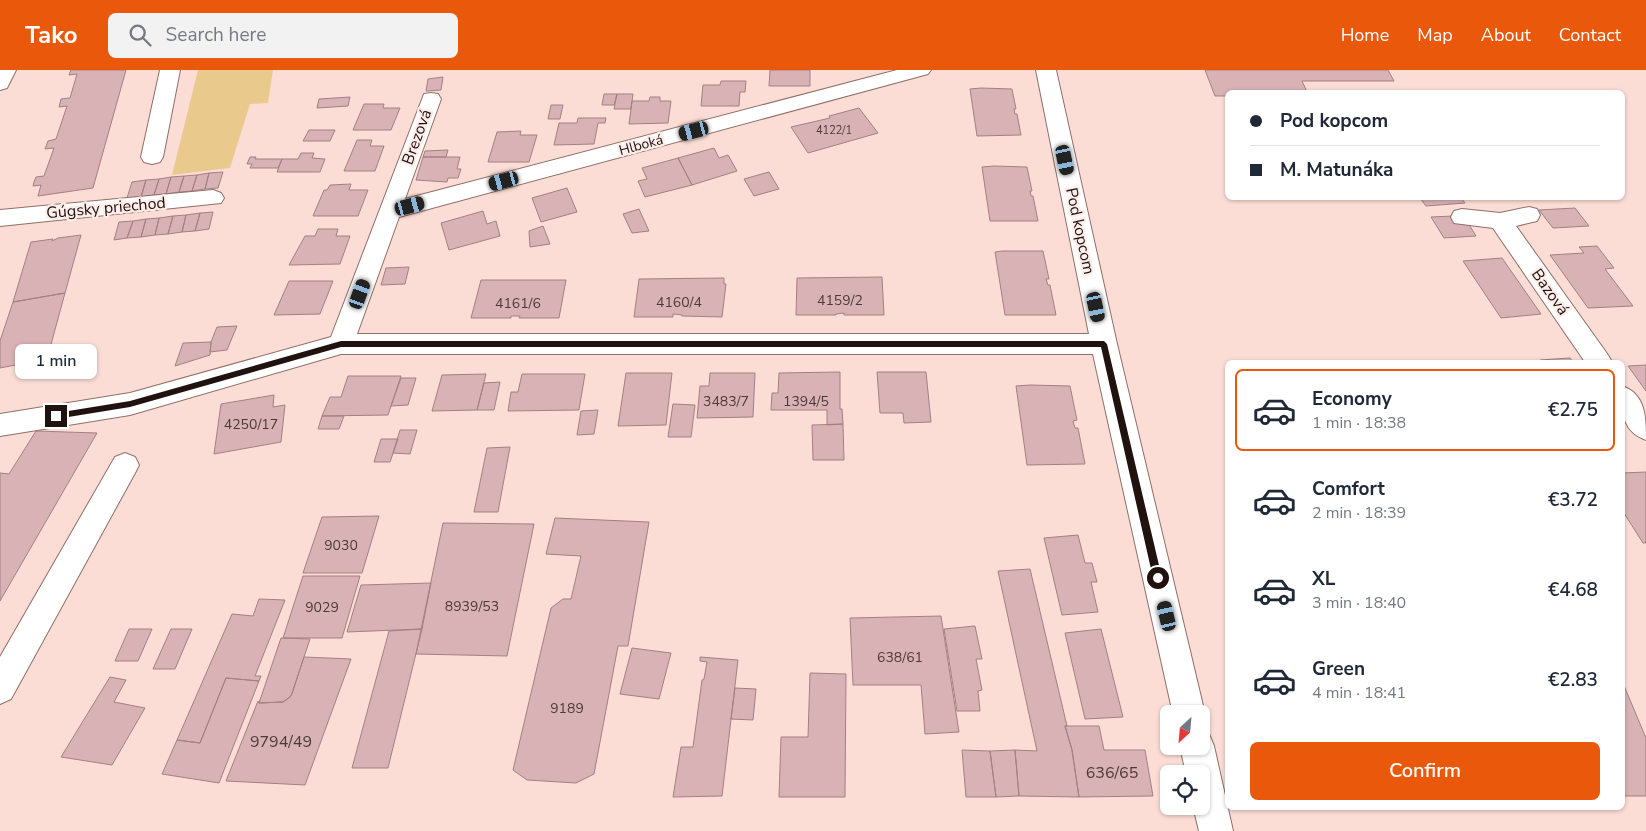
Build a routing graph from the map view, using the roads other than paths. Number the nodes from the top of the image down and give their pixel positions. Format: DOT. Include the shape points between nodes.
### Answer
graph roads {
  1 [pos="6,70"];
  2 [pos="170,70"];
  3 [pos="921,70"];
  4 [pos="1046,70"];
  5 [pos="0,84"];
  6 [pos="431,99"];
  7 [pos="152,157"];
  8 [pos="213,198"];
  9 [pos="391,211"];
  10 [pos="1529,215"];
  11 [pos="1462,217"];
  12 [pos="0,218"];
  13 [pos="1500,221"];
  14 [pos="341,344"];
  15 [pos="1104,344"];
  16 [pos="1598,360"];
  17 [pos="1625,400"];
  18 [pos="0,425"];
  19 [pos="1646,429"];
  20 [pos="125,465"];
  21 [pos="0,688"];
  22 [pos="1187,705"];
  23 [pos="1199,755"];
  24 [pos="1216,831"];
  1 -- 5 [label="street"];
  2 -- 7 [label="street"];
  3 -- 9 [label="street, Hlboká"];
  4 -- 15 [label="street, Pod kopcom"];
  6 -- 9 [label="street, Brezová"];
  8 -- 12 [label="street, Gúgsky priechod"];
  9 -- 14 [label="street, Brezová"];
  10 -- 13 [label="street"];
  11 -- 13 [label="street"];
  13 -- 16 [label="street, Bazová"];
  14 -- 15 [label="street"];
  14 -- 18 [label="street" via="130,404"];
  15 -- 22 [label="street, Pod kopcom"];
  17 -- 19 [label="street"];
  20 -- 21 [label="street"];
  23 -- 24 [label="street"];
}
